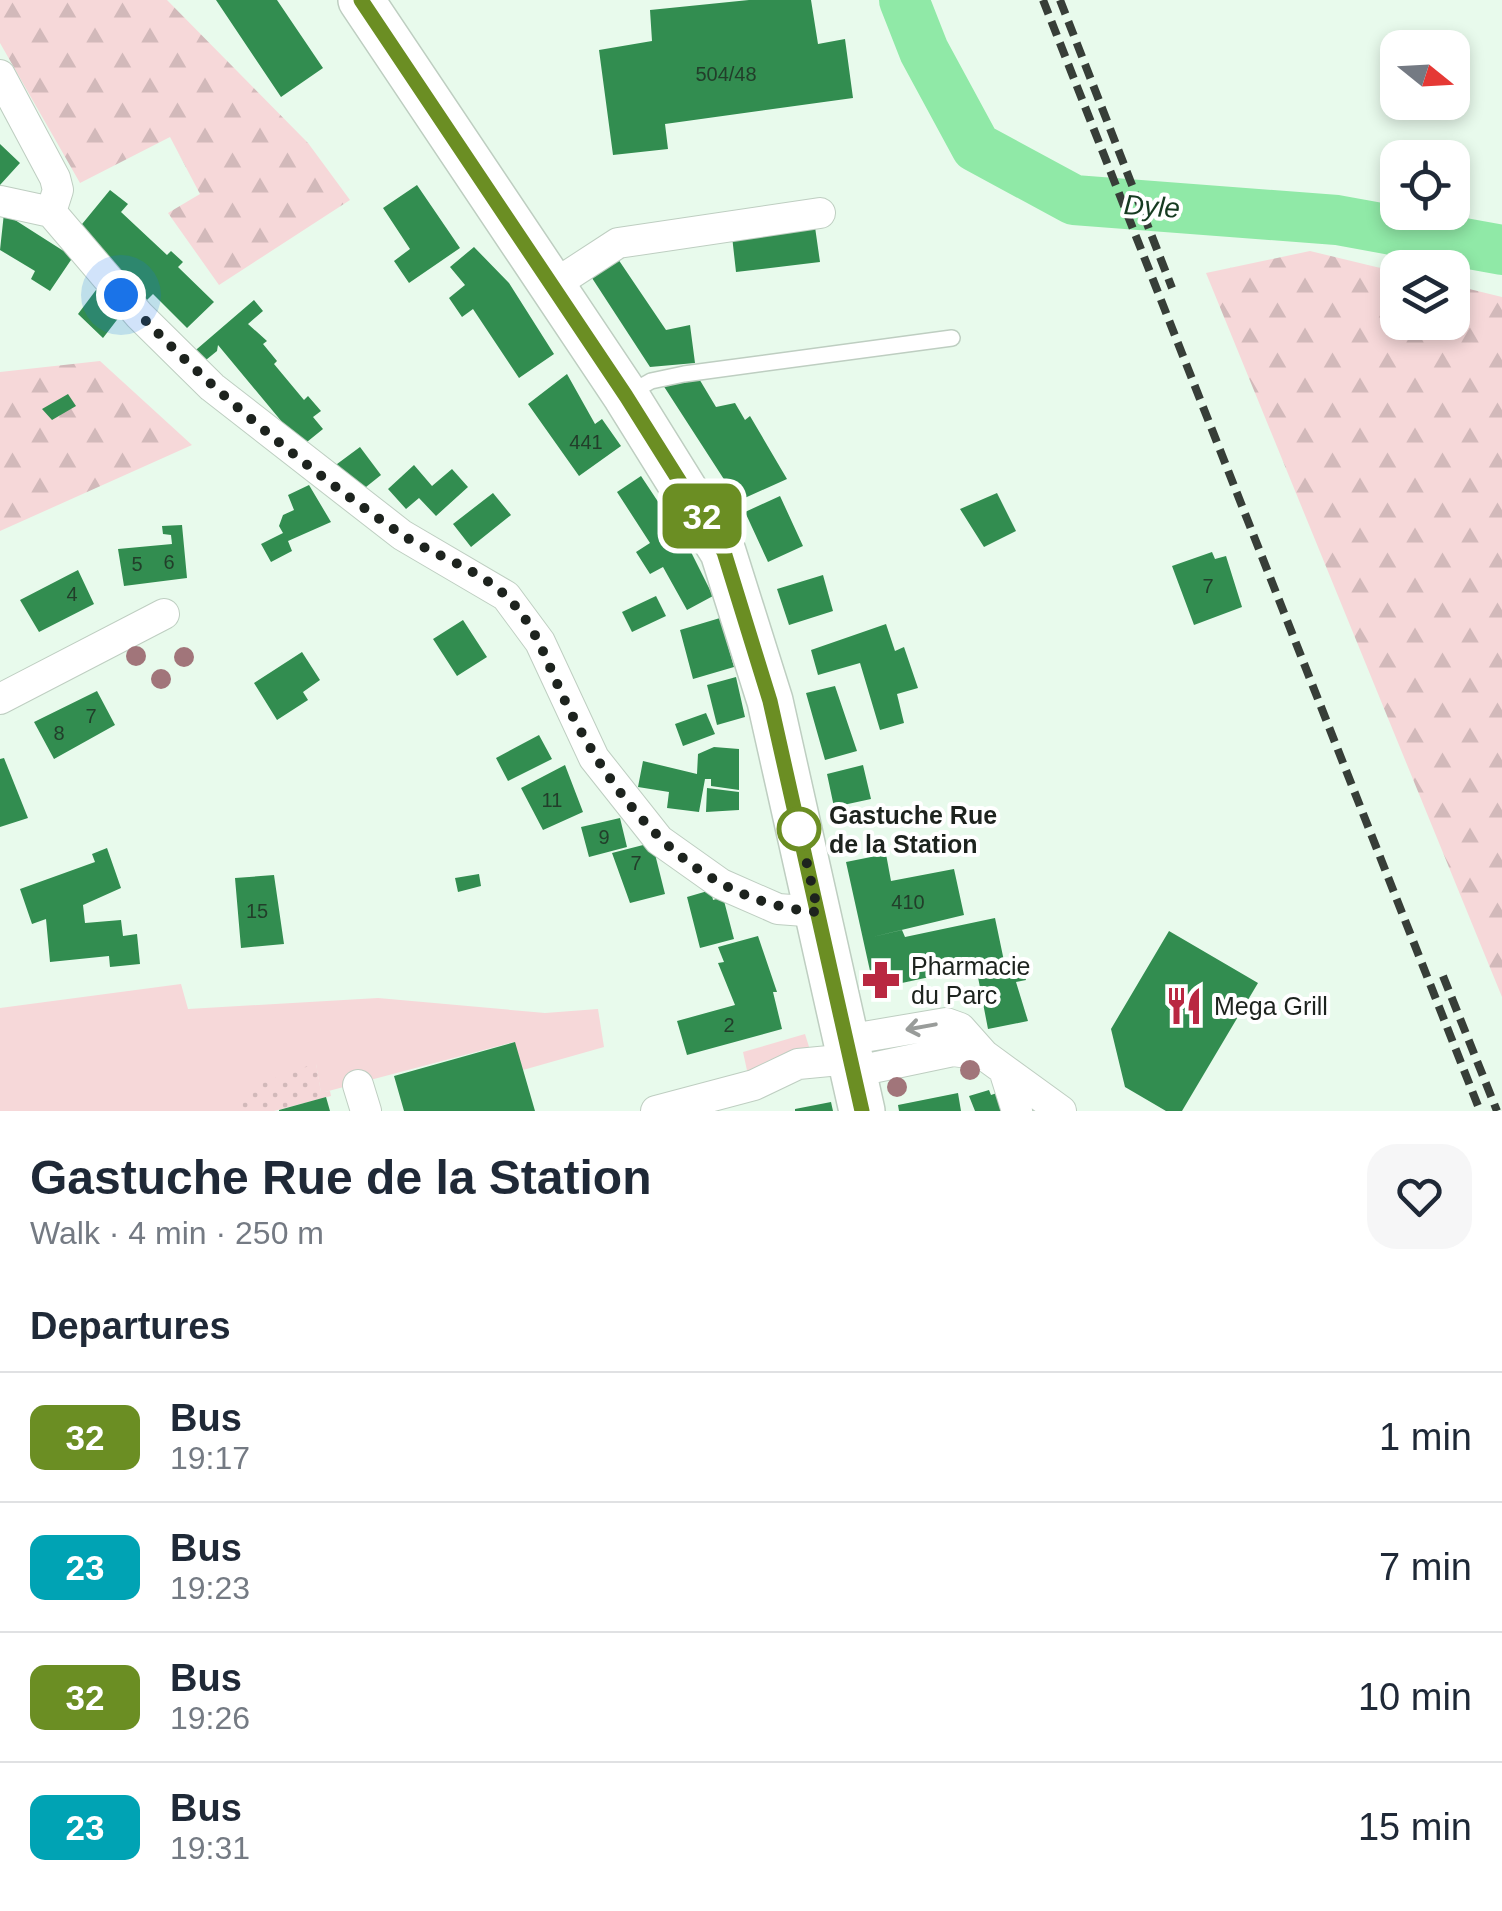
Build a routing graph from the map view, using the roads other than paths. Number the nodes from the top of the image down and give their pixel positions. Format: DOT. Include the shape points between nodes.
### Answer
graph roads {
  1 [pos="361,0"];
  2 [pos="0,75"];
  3 [pos="0,200"];
  4 [pos="51,212"];
  5 [pos="820,213"];
  6 [pos="552,286"];
  7 [pos="952,338"];
  8 [pos="626,396"];
  9 [pos="164,614"];
  10 [pos="0,699"];
  11 [pos="818,912"];
  12 [pos="994,1062"];
  13 [pos="853,1070"];
  14 [pos="656,1111"];
  15 [pos="1017,1111"];
  16 [pos="1061,1111"];
  1 -- 6 [label="main road"];
  2 -- 4 [label="street" via="55,178"];
  3 -- 4 [label="street"];
  4 -- 11 [label="street" via="212,388 402,534 506,596 540,642 594,758 659,840 722,884 778,909"];
  5 -- 6 [label="street" via="618,243"];
  6 -- 8 [label="main road"];
  7 -- 8 [label="lane" via="684,374 650,381"];
  8 -- 11 [label="main road" via="724,552 770,701"];
  9 -- 10 [label="street"];
  11 -- 13 [label="main road"];
  12 -- 13 [label="street" via="946,1023"];
  12 -- 15 [label="street"];
  12 -- 16 [label="street"];
  13 -- 14 [label="street" via="798,1064 763,1082"];
}
